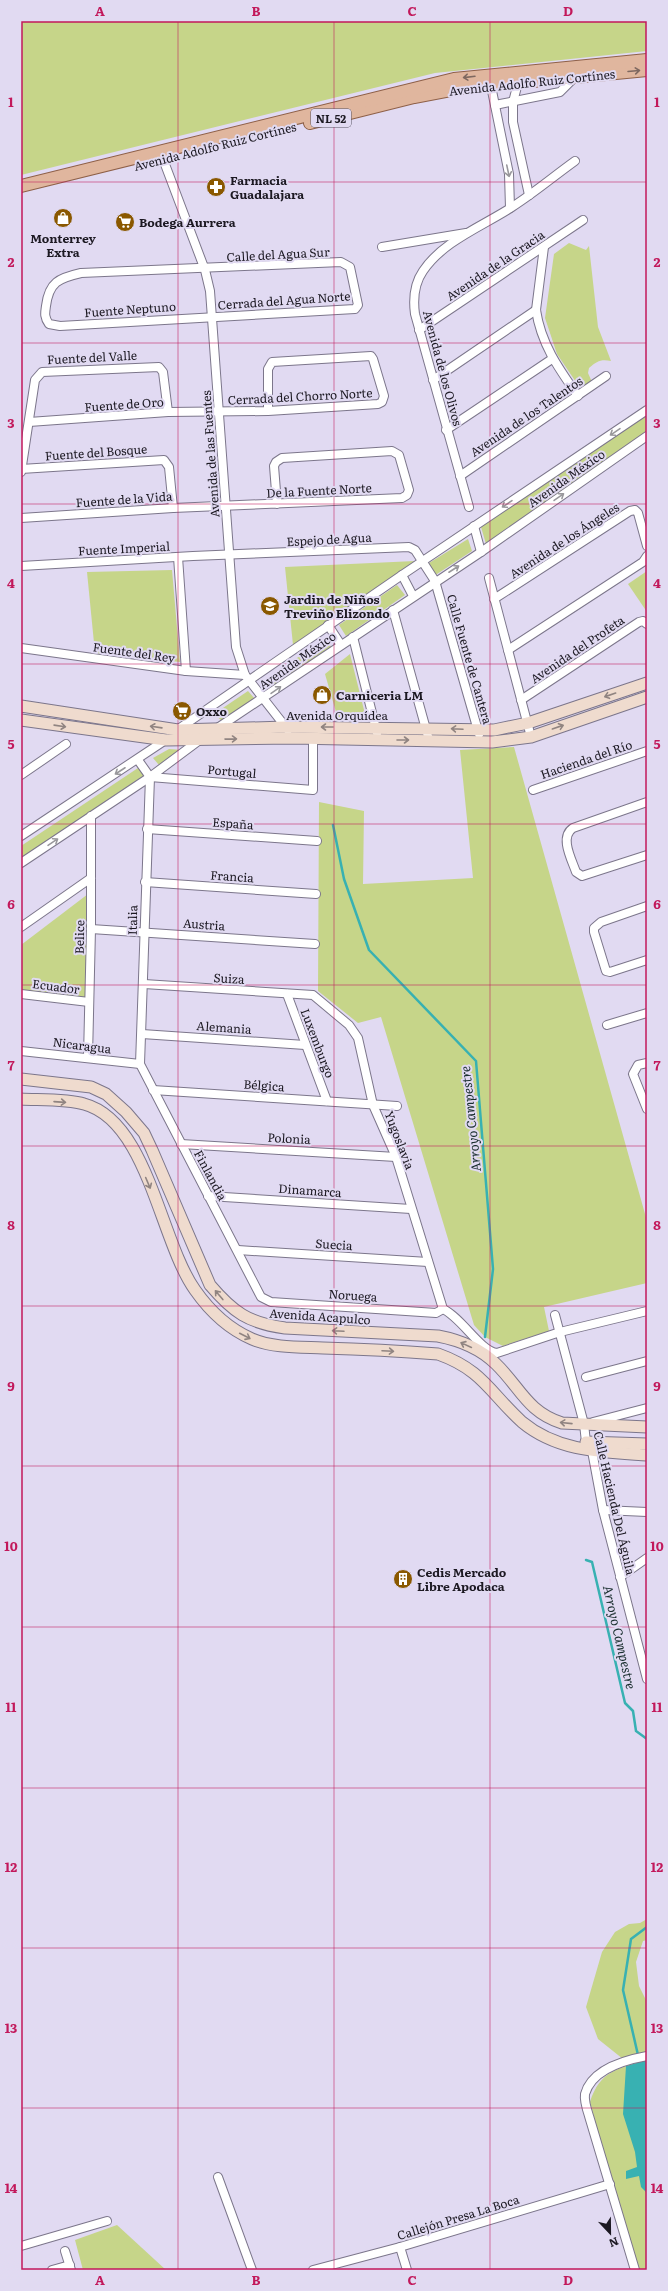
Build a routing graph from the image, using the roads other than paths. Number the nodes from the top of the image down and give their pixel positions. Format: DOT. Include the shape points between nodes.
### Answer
graph roads {
  1 [pos="647,60"];
  2 [pos="647,70"];
  3 [pos="576,76"];
  4 [pos="515,77"];
  5 [pos="491,84"];
  6 [pos="513,102"];
  7 [pos="495,105"];
  8 [pos="161,155"];
  9 [pos="575,161"];
  10 [pos="21,186"];
  11 [pos="21,194"];
  12 [pos="529,195"];
  13 [pos="510,208"];
  14 [pos="583,220"];
  15 [pos="469,232"];
  16 [pos="382,247"];
  17 [pos="544,247"];
  18 [pos="205,270"];
  19 [pos="358,307"];
  20 [pos="536,310"];
  21 [pos="213,316"];
  22 [pos="49,324"];
  23 [pos="419,330"];
  24 [pos="552,359"];
  25 [pos="606,376"];
  26 [pos="433,380"];
  27 [pos="578,396"];
  28 [pos="647,410"];
  29 [pos="268,411"];
  30 [pos="168,412"];
  31 [pos="220,412"];
  32 [pos="29,422"];
  33 [pos="446,430"];
  34 [pos="647,436"];
  35 [pos="23,443"];
  36 [pos="21,471"];
  37 [pos="460,476"];
  38 [pos="277,504"];
  39 [pos="226,506"];
  40 [pos="469,507"];
  41 [pos="174,508"];
  42 [pos="22,519"];
  43 [pos="474,526"];
  44 [pos="647,546"];
  45 [pos="481,552"];
  46 [pos="229,556"];
  47 [pos="647,556"];
  48 [pos="178,557"];
  49 [pos="423,561"];
  50 [pos="21,566"];
  51 [pos="402,575"];
  52 [pos="489,578"];
  53 [pos="435,581"];
  54 [pos="413,596"];
  55 [pos="494,599"];
  56 [pos="393,610"];
  57 [pos="647,624"];
  58 [pos="328,625"];
  59 [pos="353,637"];
  60 [pos="341,645"];
  61 [pos="21,648"];
  62 [pos="508,650"];
  63 [pos="186,671"];
  64 [pos="247,678"];
  65 [pos="647,683"];
  66 [pos="647,697"];
  67 [pos="264,698"];
  68 [pos="521,700"];
  69 [pos="21,706"];
  70 [pos="21,720"];
  71 [pos="528,723"];
  72 [pos="286,727"];
  73 [pos="217,728"];
  74 [pos="376,728"];
  75 [pos="427,728"];
  76 [pos="178,730"];
  77 [pos="478,730"];
  78 [pos="531,736"];
  79 [pos="293,738"];
  80 [pos="313,738"];
  81 [pos="202,739"];
  82 [pos="166,740"];
  83 [pos="378,740"];
  84 [pos="429,740"];
  85 [pos="481,743"];
  86 [pos="66,744"];
  87 [pos="647,751"];
  88 [pos="138,760"];
  89 [pos="21,775"];
  90 [pos="150,777"];
  91 [pos="533,790"];
  92 [pos="647,802"];
  93 [pos="91,816"];
  94 [pos="147,829"];
  95 [pos="21,836"];
  96 [pos="318,841"];
  97 [pos="647,855"];
  98 [pos="21,863"];
  99 [pos="91,878"];
  100 [pos="145,882"];
  101 [pos="316,894"];
  102 [pos="647,906"];
  103 [pos="21,927"];
  104 [pos="91,929"];
  105 [pos="144,932"];
  106 [pos="314,944"];
  107 [pos="647,960"];
  108 [pos="144,984"];
  109 [pos="21,994"];
  110 [pos="287,994"];
  111 [pos="313,995"];
  112 [pos="89,1002"];
  113 [pos="647,1013"];
  114 [pos="607,1025"];
  115 [pos="142,1034"];
  116 [pos="305,1045"];
  117 [pos="21,1050"];
  118 [pos="88,1057"];
  119 [pos="647,1062"];
  120 [pos="140,1064"];
  121 [pos="21,1079"];
  122 [pos="153,1090"];
  123 [pos="21,1099"];
  124 [pos="327,1101"];
  125 [pos="373,1105"];
  126 [pos="397,1106"];
  127 [pos="647,1108"];
  128 [pos="181,1144"];
  129 [pos="396,1157"];
  130 [pos="208,1196"];
  131 [pos="411,1209"];
  132 [pos="238,1250"];
  133 [pos="428,1262"];
  134 [pos="261,1297"];
  135 [pos="443,1309"];
  136 [pos="647,1311"];
  137 [pos="555,1315"];
  138 [pos="560,1332"];
  139 [pos="647,1361"];
  140 [pos="586,1377"];
  141 [pos="647,1408"];
  142 [pos="584,1424"];
  143 [pos="647,1427"];
  144 [pos="647,1444"];
  145 [pos="589,1446"];
  146 [pos="647,1455"];
  147 [pos="603,1510"];
  148 [pos="647,1512"];
  149 [pos="647,1558"];
  150 [pos="620,1577"];
  151 [pos="647,1680"];
  152 [pos="647,2056"];
  153 [pos="218,2177"];
  154 [pos="610,2184"];
  155 [pos="107,2221"];
  156 [pos="21,2246"];
  157 [pos="400,2247"];
  158 [pos="65,2251"];
  159 [pos="70,2268"];
  160 [pos="52,2270"];
  161 [pos="252,2270"];
  162 [pos="313,2270"];
  163 [pos="407,2270"];
  164 [pos="634,2270"];
  1 -- 4 [label="main road" via="556,68"];
  3 -- 2 [label="main road, Avenida Adolfo Ruiz Cortínes / NL 52, one-way"];
  3 -- 4 [label="main road, Avenida Adolfo Ruiz Cortínes / NL 52"];
  3 -- 6 [label="street" via="560,92"];
  4 -- 5 [label="main road, Avenida Adolfo Ruiz Cortínes / NL 52"];
  4 -- 6 [label="street"];
  4 -- 8 [label="main road, one-way" via="454,79"];
  5 -- 7 [label="street"];
  5 -- 8 [label="main road, Avenida Adolfo Ruiz Cortínes / NL 52" via="414,97"];
  6 -- 7 [label="street"];
  6 -- 12 [label="street" via="514,132"];
  7 -- 13 [label="street, one-way" via="509,174"];
  8 -- 10 [label="main road"];
  8 -- 11 [label="main road, Avenida Adolfo Ruiz Cortínes / NL 52"];
  8 -- 18 [label="street, Avenida de las Fuentes"];
  9 -- 12 [label="street, Avenida de los Olivos"];
  12 -- 13 [label="street, Avenida de los Olivos"];
  13 -- 15 [label="street, Avenida de los Olivos"];
  14 -- 17 [label="street, Avenida de la Gracia"];
  15 -- 16 [label="street"];
  15 -- 23 [label="street, Avenida de los Olivos" via="437,257 424,270 416,284 414,301"];
  17 -- 20 [label="street"];
  17 -- 23 [label="street, Avenida de la Gracia"];
  18 -- 19 [label="street, Calle del Agua Sur" via="341,262 350,268"];
  18 -- 21 [label="street, Avenida de las Fuentes"];
  18 -- 22 [label="street, Calle del Agua Sur" via="81,273 55,283 48,291 45,315"];
  19 -- 21 [label="street, Cerrada del Agua Norte"];
  20 -- 24 [label="street" via="540,329"];
  20 -- 26 [label="street"];
  21 -- 22 [label="street, Fuente Neptuno" via="60,326"];
  21 -- 31 [label="street, Avenida de las Fuentes"];
  23 -- 26 [label="street, Avenida de los Olivos"];
  24 -- 27 [label="street"];
  24 -- 33 [label="street"];
  25 -- 27 [label="street, Avenida de los Talentos"];
  26 -- 33 [label="street, Avenida de los Olivos"];
  27 -- 37 [label="street, Avenida de los Talentos"];
  28 -- 43 [label="street, Avenida México, one-way"];
  29 -- 29 [label="street, Cerrada del Chorro Norte" via="382,402 384,396 372,357 272,362 268,369"];
  29 -- 31 [label="street, Cerrada del Chorro Norte"];
  30 -- 31 [label="street, Fuente de Oro"];
  30 -- 32 [label="street, Fuente de Oro"];
  30 -- 32 [label="street, Fuente del Valle" via="163,372 156,366 44,372 39,373 35,380"];
  31 -- 39 [label="street, Avenida de las Fuentes"];
  32 -- 35 [label="street"];
  33 -- 37 [label="street, Avenida de los Olivos"];
  45 -- 34 [label="street, Avenida México, one-way"];
  35 -- 36 [label="street"];
  36 -- 41 [label="street, Fuente del Bosque" via="159,460 167,462 169,468"];
  37 -- 40 [label="street, Avenida de los Olivos"];
  38 -- 38 [label="street, De la Fuente Norte" via="402,498 408,495 409,490 399,455 388,451 278,459 274,466"];
  38 -- 39 [label="street, De la Fuente Norte"];
  39 -- 41 [label="street, Fuente de la Vida"];
  39 -- 46 [label="street, Avenida de las Fuentes"];
  41 -- 42 [label="street, Fuente de la Vida"];
  43 -- 45 [label="street"];
  43 -- 49 [label="street, Avenida México"];
  44 -- 55 [label="street, Avenida de los Ángeles" via="637,512 630,511"];
  53 -- 45 [label="street, Avenida México, one-way"];
  46 -- 48 [label="street, Fuente Imperial"];
  46 -- 49 [label="street, Espejo de Agua" via="409,548 415,550"];
  46 -- 64 [label="street, Avenida de las Fuentes" via="236,647"];
  47 -- 62 [label="street" via="643,562"];
  48 -- 50 [label="street, Fuente Imperial"];
  48 -- 63 [label="street"];
  49 -- 51 [label="street, Avenida México"];
  49 -- 53 [label="street, Espejo de Agua"];
  51 -- 54 [label="street"];
  51 -- 58 [label="street, Avenida México"];
  52 -- 55 [label="street"];
  53 -- 54 [label="street, Avenida México"];
  53 -- 77 [label="street, Calle Fuente de Cantera"];
  54 -- 56 [label="street, Avenida México"];
  55 -- 62 [label="street"];
  56 -- 59 [label="street, Avenida México"];
  56 -- 75 [label="street"];
  57 -- 68 [label="street, Avenida del Profeta" via="639,622"];
  58 -- 60 [label="street"];
  58 -- 64 [label="street, Avenida México"];
  59 -- 60 [label="street, Avenida México"];
  59 -- 74 [label="street"];
  67 -- 60 [label="street, Avenida México, one-way"];
  61 -- 63 [label="street, Fuente del Rey"];
  62 -- 68 [label="street"];
  63 -- 64 [label="street, Fuente del Rey"];
  64 -- 67 [label="street, Avenida de las Fuentes"];
  64 -- 76 [label="street, Avenida México"];
  65 -- 71 [label="street, Avenida Orquídea, one-way"];
  78 -- 66 [label="street, Avenida Orquídea, one-way"];
  67 -- 72 [label="street, Avenida de las Fuentes"];
  67 -- 73 [label="street, Avenida México"];
  68 -- 71 [label="street"];
  76 -- 69 [label="street, Avenida Orquídea, one-way"];
  70 -- 82 [label="street, Avenida Orquídea, one-way"];
  71 -- 77 [label="street, Avenida Orquídea" via="500,729"];
  71 -- 78 [label="street"];
  72 -- 73 [label="street, Avenida Orquídea"];
  74 -- 72 [label="street, Avenida Orquídea, one-way"];
  72 -- 79 [label="street, Avenida de las Fuentes"];
  73 -- 76 [label="street, Avenida Orquídea"];
  73 -- 81 [label="street, Avenida México"];
  74 -- 75 [label="street, Avenida Orquídea"];
  74 -- 83 [label="street"];
  77 -- 75 [label="street, Avenida Orquídea, one-way"];
  75 -- 84 [label="street"];
  76 -- 82 [label="street, Avenida México"];
  77 -- 85 [label="street, Calle Fuente de Cantera"];
  78 -- 85 [label="street, Avenida Orquídea" via="505,742"];
  79 -- 80 [label="street, Avenida Orquídea"];
  81 -- 79 [label="street, Avenida Orquídea, one-way"];
  80 -- 83 [label="street, Avenida Orquídea"];
  80 -- 90 [label="street, Portugal" via="313,790"];
  81 -- 82 [label="street, Avenida Orquídea"];
  81 -- 90 [label="street, Avenida México"];
  82 -- 88 [label="street, Avenida México"];
  83 -- 84 [label="street, Avenida Orquídea, one-way"];
  84 -- 85 [label="street, Avenida Orquídea"];
  86 -- 89 [label="street"];
  87 -- 91 [label="street, Hacienda del Río"];
  88 -- 90 [label="street"];
  88 -- 95 [label="street, Avenida México, one-way"];
  90 -- 93 [label="street, Avenida México"];
  90 -- 94 [label="street, Italia"];
  92 -- 97 [label="street" via="573,828 566,838 576,872 582,876"];
  98 -- 93 [label="street, Avenida México, one-way"];
  93 -- 99 [label="street, Belice"];
  94 -- 96 [label="street, España"];
  94 -- 100 [label="street, Italia"];
  99 -- 103 [label="street"];
  99 -- 104 [label="street, Belice"];
  100 -- 101 [label="street, Francia"];
  100 -- 105 [label="street, Italia"];
  102 -- 107 [label="street" via="601,922 594,928 594,932 606,971 610,972"];
  104 -- 105 [label="street, Austria"];
  104 -- 112 [label="street, Belice"];
  105 -- 106 [label="street, Austria"];
  105 -- 108 [label="street, Italia"];
  108 -- 110 [label="street, Suiza"];
  108 -- 115 [label="street, Italia"];
  109 -- 112 [label="street, Ecuador"];
  110 -- 111 [label="street, Suiza"];
  110 -- 116 [label="street, Luxemburgo"];
  111 -- 125 [label="street, Yugoslavia" via="355,1032"];
  112 -- 118 [label="street, Belice"];
  113 -- 114 [label="street"];
  115 -- 116 [label="street, Alemania"];
  115 -- 120 [label="street, Italia"];
  116 -- 124 [label="street, Luxemburgo"];
  117 -- 118 [label="street, Nicaragua"];
  118 -- 120 [label="street, Nicaragua"];
  119 -- 127 [label="street" via="638,1065 634,1074"];
  120 -- 122 [label="street, Finlandia"];
  142 -- 121 [label="street, Avenida Acapulco, one-way" via="562,1423 539,1412 528,1403 496,1363 450,1338 285,1328 267,1326 244,1318 210,1285 144,1133 117,1102 91,1087"];
  122 -- 124 [label="street, Bélgica"];
  122 -- 128 [label="street, Finlandia"];
  123 -- 145 [label="street, one-way" via="84,1104 102,1112 126,1134 181,1264 195,1290 234,1330 253,1340 283,1346 438,1354 472,1371 533,1430 574,1448"];
  124 -- 125 [label="street, Bélgica"];
  125 -- 126 [label="street, Bélgica"];
  125 -- 129 [label="street, Yugoslavia"];
  128 -- 129 [label="street, Polonia"];
  128 -- 130 [label="street, Finlandia"];
  129 -- 131 [label="street, Yugoslavia"];
  130 -- 131 [label="street, Dinamarca"];
  130 -- 132 [label="street, Finlandia"];
  131 -- 133 [label="street, Yugoslavia"];
  132 -- 133 [label="street, Suecia"];
  132 -- 134 [label="street, Finlandia"];
  133 -- 135 [label="street, Yugoslavia"];
  134 -- 135 [label="street, Noruega" via="271,1302 436,1313"];
  135 -- 138 [label="street" via="456,1317 494,1353"];
  136 -- 138 [label="street"];
  137 -- 138 [label="street, Calle Hacienda Del Águila"];
  138 -- 142 [label="street, Calle Hacienda Del Águila"];
  139 -- 140 [label="street"];
  141 -- 142 [label="street"];
  142 -- 143 [label="street, Avenida Acapulco"];
  142 -- 145 [label="street, Calle Hacienda Del Águila"];
  144 -- 145 [label="street"];
  145 -- 146 [label="street"];
  145 -- 147 [label="street, Calle Hacienda Del Águila"];
  147 -- 148 [label="street"];
  147 -- 150 [label="street, Calle Hacienda Del Águila"];
  149 -- 150 [label="street"];
  150 -- 151 [label="street, Calle Hacienda Del Águila"];
  152 -- 154 [label="street" via="619,2063 604,2071 594,2078 585,2094 589,2116"];
  153 -- 161 [label="street"];
  154 -- 157 [label="street, Callejón Presa La Boca"];
  154 -- 164 [label="street"];
  155 -- 156 [label="street"];
  157 -- 162 [label="street, Callejón Presa La Boca"];
  157 -- 163 [label="street"];
  158 -- 159 [label="street"];
  159 -- 160 [label="street"];
}
